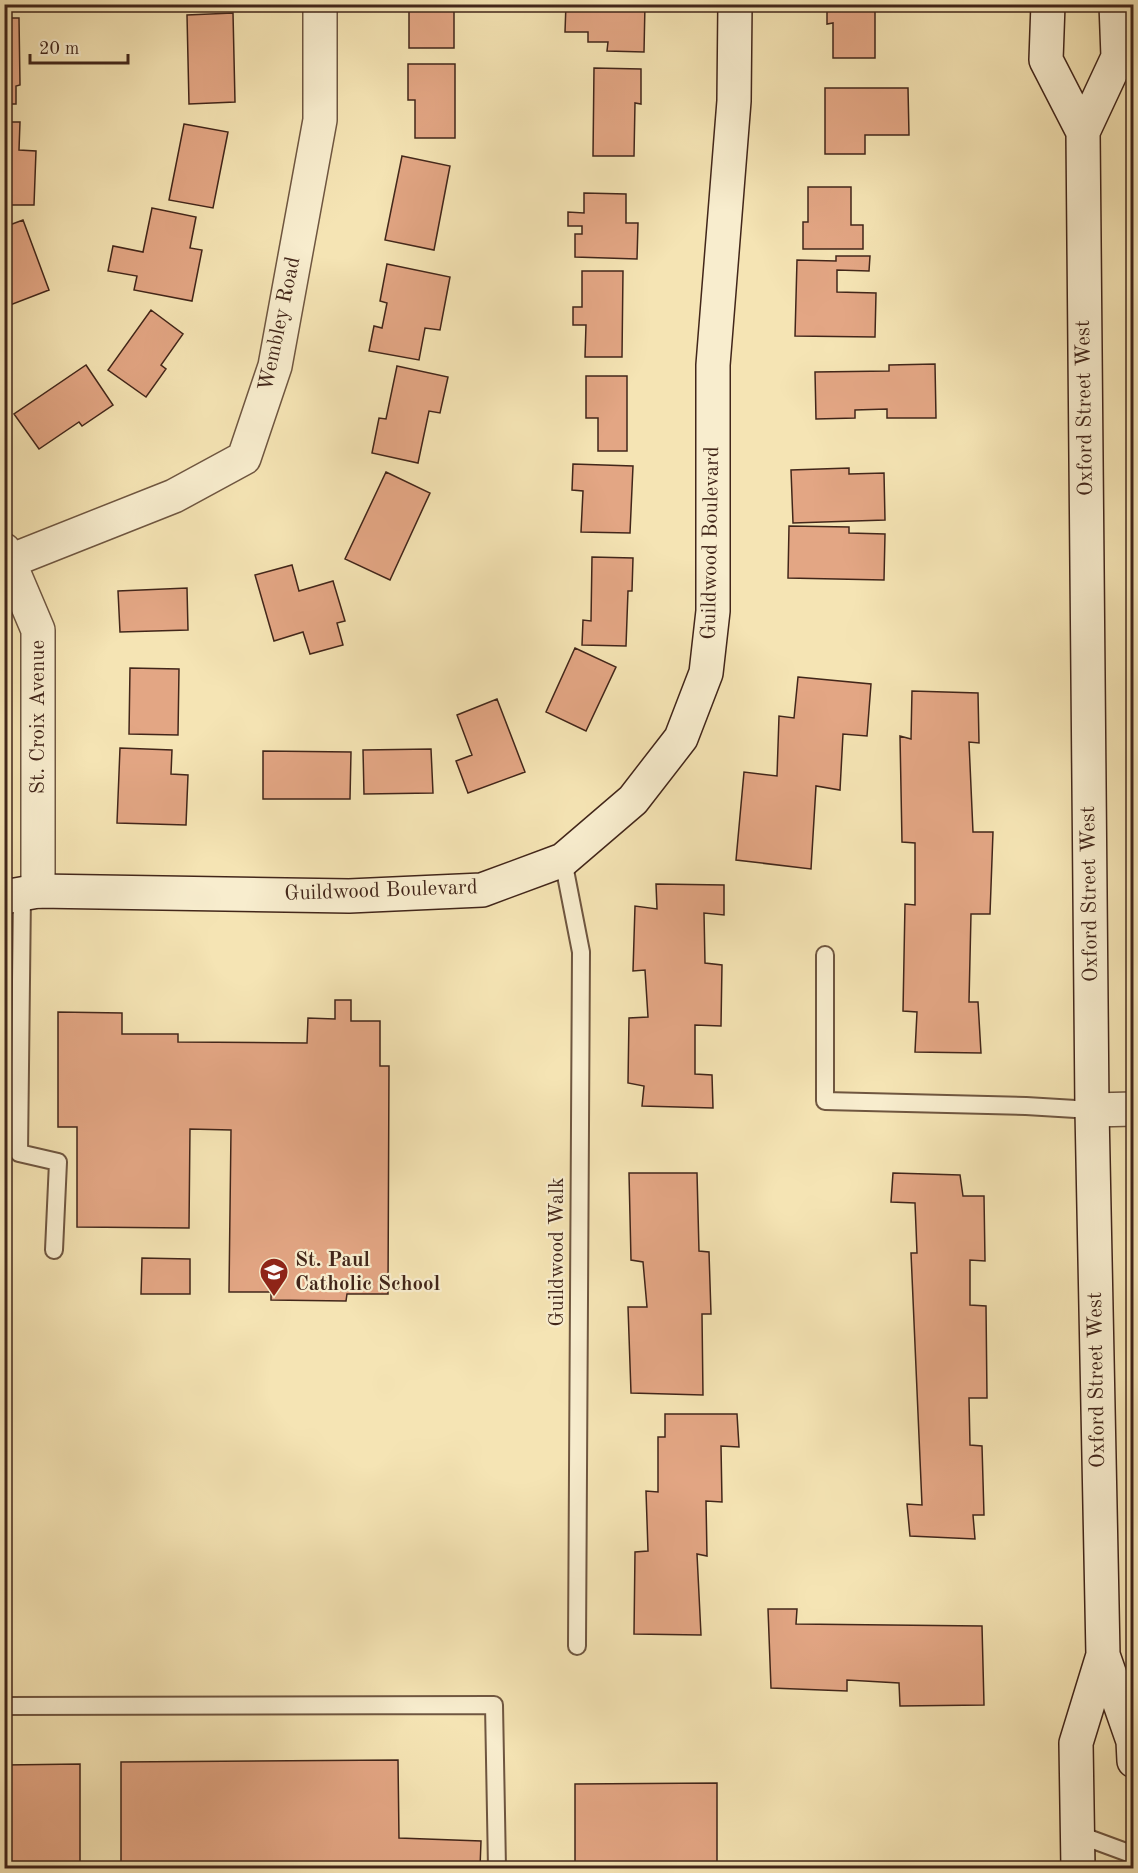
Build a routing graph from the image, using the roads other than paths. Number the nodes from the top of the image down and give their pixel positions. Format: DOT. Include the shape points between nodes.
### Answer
graph roads {
  1 [pos="320,4"];
  2 [pos="735,4"];
  3 [pos="1048,4"];
  4 [pos="1116,4"];
  5 [pos="1083,132"];
  6 [pos="7,556"];
  7 [pos="563,860"];
  8 [pos="21,894"];
  9 [pos="825,956"];
  10 [pos="1134,1109"];
  11 [pos="1092,1110"];
  12 [pos="54,1250"];
  13 [pos="577,1646"];
  14 [pos="1102,1655"];
  15 [pos="4,1706"];
  16 [pos="1134,1761"];
  17 [pos="1077,1834"];
  18 [pos="1134,1855"];
  19 [pos="497,1869"];
  20 [pos="1078,1869"];
  1 -- 6 [label="street, Wembley Road" via="320,120 274,366 244,458 174,496"];
  2 -- 7 [label="street, Guildwood Boulevard" via="734,101 713,365 713,610 706,673 681,738 654,774 633,800"];
  3 -- 5 [label="street, Oxford Street West" via="1046,60"];
  4 -- 5 [label="street, Oxford Street West" via="1118,57"];
  5 -- 11 [label="street, Oxford Street West"];
  6 -- 8 [label="street, St. Croix Avenue" via="38,630"];
  7 -- 8 [label="street, Guildwood Boulevard" via="482,890 349,896"];
  7 -- 13 [label="lane, Guildwood Walk" via="581,952"];
  8 -- 12 [label="lane" via="19,1153 58,1162"];
  9 -- 11 [label="lane" via="825,1101"];
  10 -- 11 [label="street"];
  11 -- 14 [label="street, Oxford Street West"];
  14 -- 16 [label="street, Oxford Street West" via="1133,1741"];
  14 -- 17 [label="street, Oxford Street West" via="1076,1743"];
  15 -- 19 [label="lane" via="494,1705"];
  17 -- 18 [label="lane"];
  17 -- 20 [label="street, Oxford Street West"];
}
